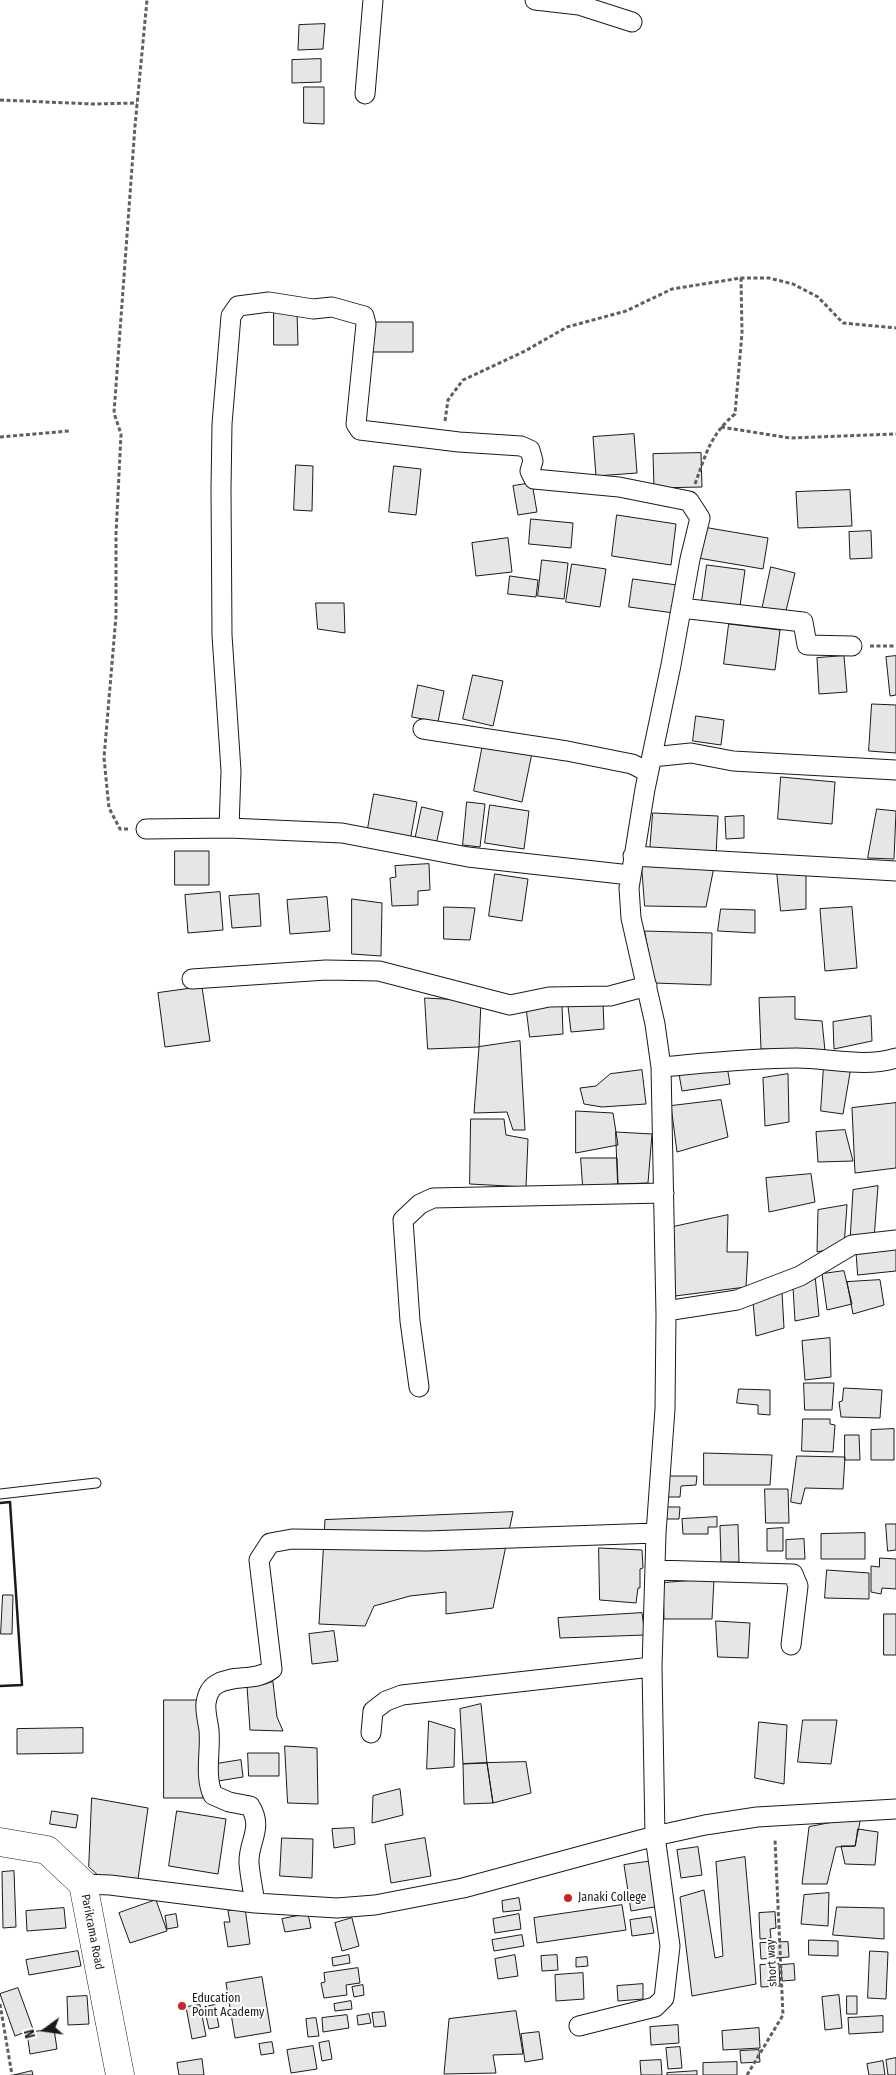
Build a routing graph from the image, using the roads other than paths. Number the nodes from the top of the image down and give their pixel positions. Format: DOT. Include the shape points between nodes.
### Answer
graph roads {
  1 [pos="373,0"];
  2 [pos="535,0"];
  3 [pos="632,22"];
  4 [pos="365,94"];
  5 [pos="681,608"];
  6 [pos="852,646"];
  7 [pos="423,729"];
  8 [pos="650,765"];
  9 [pos="896,770"];
  10 [pos="229,828"];
  11 [pos="146,829"];
  12 [pos="633,856"];
  13 [pos="896,872"];
  14 [pos="630,875"];
  15 [pos="192,979"];
  16 [pos="647,986"];
  17 [pos="896,1058"];
  18 [pos="661,1067"];
  19 [pos="664,1193"];
  20 [pos="896,1240"];
  21 [pos="666,1310"];
  22 [pos="419,1387"];
  23 [pos="96,1483"];
  24 [pos="0,1494"];
  25 [pos="656,1533"];
  26 [pos="655,1570"];
  27 [pos="791,1645"];
  28 [pos="652,1667"];
  29 [pos="371,1733"];
  30 [pos="896,1808"];
  31 [pos="655,1836"];
  32 [pos="0,1842"];
  33 [pos="83,1884"];
  34 [pos="255,1903"];
  35 [pos="579,2026"];
  36 [pos="120,2075"];
  1 -- 4 [label="street"];
  2 -- 3 [label="street" via="580,6"];
  5 -- 6 [label="street" via="803,622 806,645"];
  5 -- 8 [label="street"];
  5 -- 10 [label="street" via="700,518 689,501 620,486 534,479 530,471 533,461 530,450 520,446 360,430 356,424 366,324 364,316 332,307 313,309 269,302 238,306 231,316 222,424 222,635 231,771"];
  7 -- 8 [label="street"];
  8 -- 9 [label="street" via="691,753 733,761"];
  8 -- 12 [label="street"];
  10 -- 11 [label="street"];
  10 -- 14 [label="street" via="342,833 468,857"];
  12 -- 13 [label="street"];
  12 -- 14 [label="street"];
  14 -- 16 [label="street" via="631,918"];
  15 -- 16 [label="street" via="326,970 379,971 510,1005 550,997 610,996"];
  16 -- 18 [label="street"];
  17 -- 18 [label="street" via="876,1063 778,1058"];
  18 -- 19 [label="street"];
  19 -- 21 [label="street"];
  19 -- 22 [label="street" via="433,1198 420,1204 403,1220 410,1321"];
  20 -- 21 [label="street" via="852,1245 800,1276 737,1300"];
  21 -- 25 [label="street" via="665,1408"];
  23 -- 24 [label="lane"];
  25 -- 26 [label="street"];
  25 -- 34 [label="street" via="427,1541 292,1539 270,1543 259,1560 272,1669 258,1676 225,1679 208,1694 206,1706 208,1784 214,1795 250,1806 256,1816 249,1862"];
  26 -- 27 [label="street" via="793,1574 798,1586"];
  26 -- 28 [label="street"];
  28 -- 29 [label="street" via="402,1695 373,1711"];
  28 -- 31 [label="street"];
  30 -- 31 [label="street" via="757,1817"];
  31 -- 34 [label="street" via="463,1888 375,1905 337,1908"];
  31 -- 35 [label="street" via="670,1946 664,1998 649,2010"];
  32 -- 33 [label="main road, Parikrama Road" via="47,1850"];
  33 -- 34 [label="street"];
  33 -- 36 [label="main road, Parikrama Road"];
}
